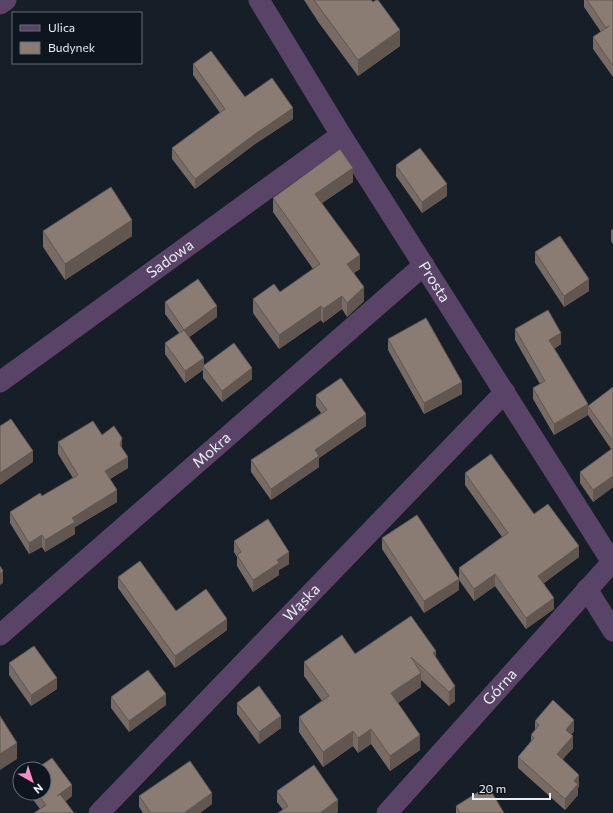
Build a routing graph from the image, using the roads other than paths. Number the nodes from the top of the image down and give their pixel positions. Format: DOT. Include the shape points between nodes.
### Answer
graph roads {
  1 [pos="6,0"];
  2 [pos="259,0"];
  3 [pos="0,4"];
  4 [pos="340,135"];
  5 [pos="424,265"];
  6 [pos="0,382"];
  7 [pos="505,392"];
  8 [pos="613,561"];
  9 [pos="587,589"];
  10 [pos="613,631"];
  11 [pos="0,635"];
  12 [pos="99,813"];
  13 [pos="387,813"];
  1 -- 3 [label="street"];
  2 -- 4 [label="street, Prosta"];
  4 -- 5 [label="street, Prosta"];
  4 -- 6 [label="street, Sadowa"];
  5 -- 7 [label="street, Prosta"];
  5 -- 11 [label="street, Mokra"];
  7 -- 8 [label="street, Prosta"];
  7 -- 12 [label="street, Wąska"];
  8 -- 9 [label="street, Górna"];
  9 -- 10 [label="street"];
  9 -- 13 [label="street, Górna"];
}
